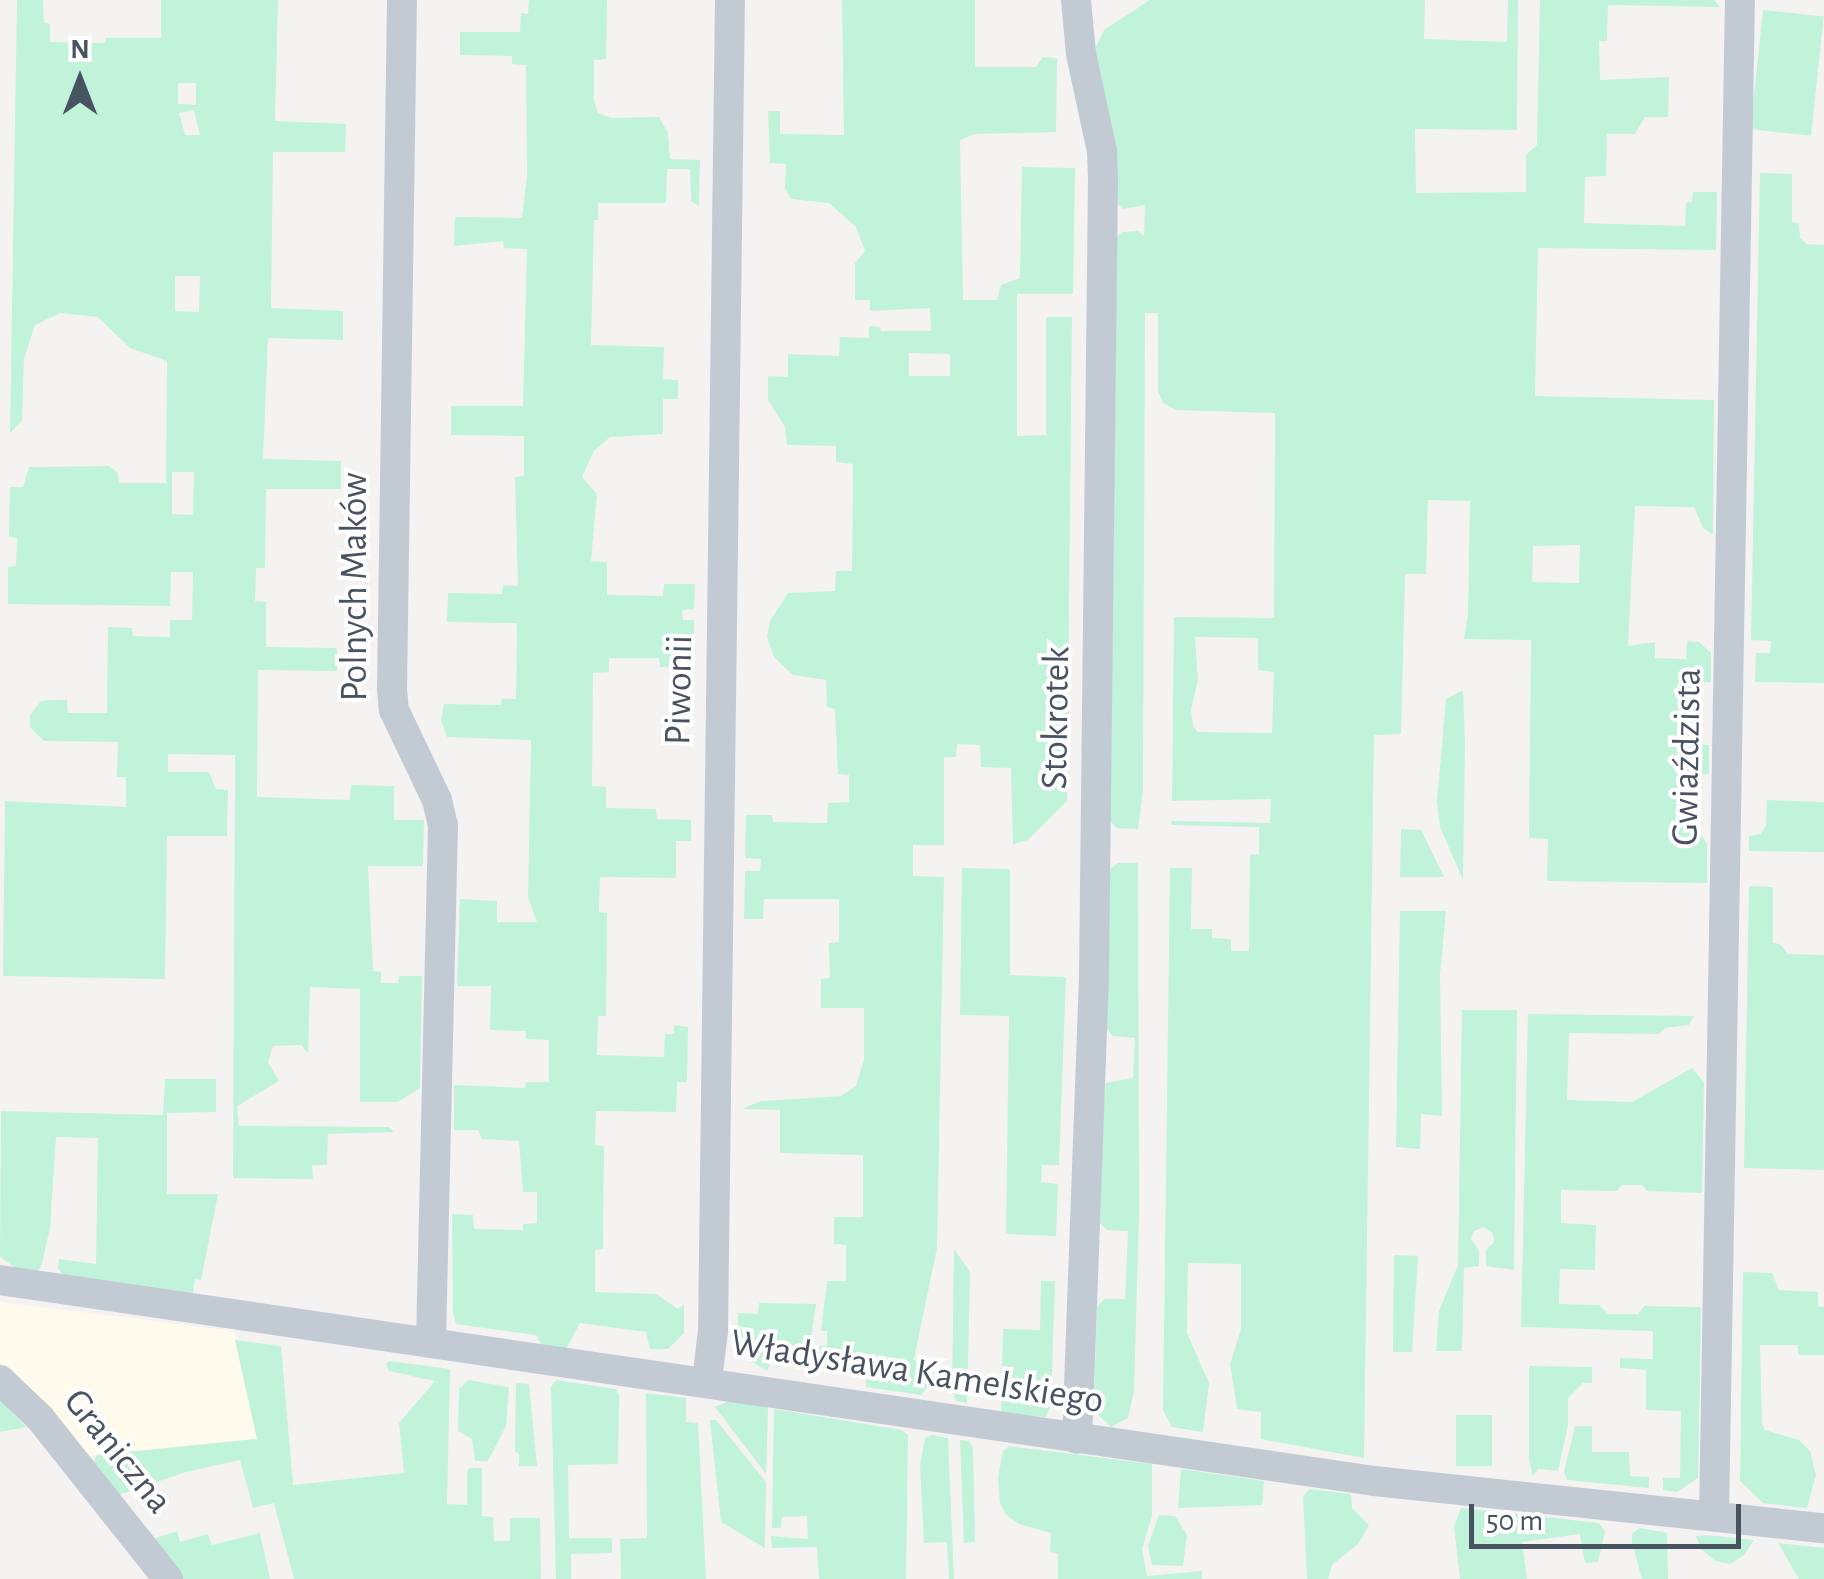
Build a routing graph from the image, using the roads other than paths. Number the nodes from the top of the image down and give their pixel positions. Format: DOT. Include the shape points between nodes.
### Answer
graph roads {
  1 [pos="402,0"];
  2 [pos="730,0"];
  3 [pos="1076,0"];
  4 [pos="1740,0"];
  5 [pos="0,1280"];
  6 [pos="430,1342"];
  7 [pos="0,1380"];
  8 [pos="708,1381"];
  9 [pos="1077,1439"];
  10 [pos="1714,1516"];
  11 [pos="1824,1528"];
  12 [pos="168,1579"];
  1 -- 6 [label="street, Polnych Maków" via="392,688 394,710 437,800 442,825"];
  2 -- 8 [label="street, Piwonii"];
  3 -- 9 [label="street, Stokrotek" via="1104,180 1094,977"];
  4 -- 10 [label="street, Gwiaździsta"];
  5 -- 6 [label="street, Władysława Kamelskiego"];
  6 -- 8 [label="street, Władysława Kamelskiego"];
  7 -- 12 [label="street, Graniczna" via="40,1418"];
  8 -- 9 [label="street, Władysława Kamelskiego"];
  9 -- 10 [label="street, Władysława Kamelskiego" via="1391,1483"];
  10 -- 11 [label="street, Władysława Kamelskiego"];
}
